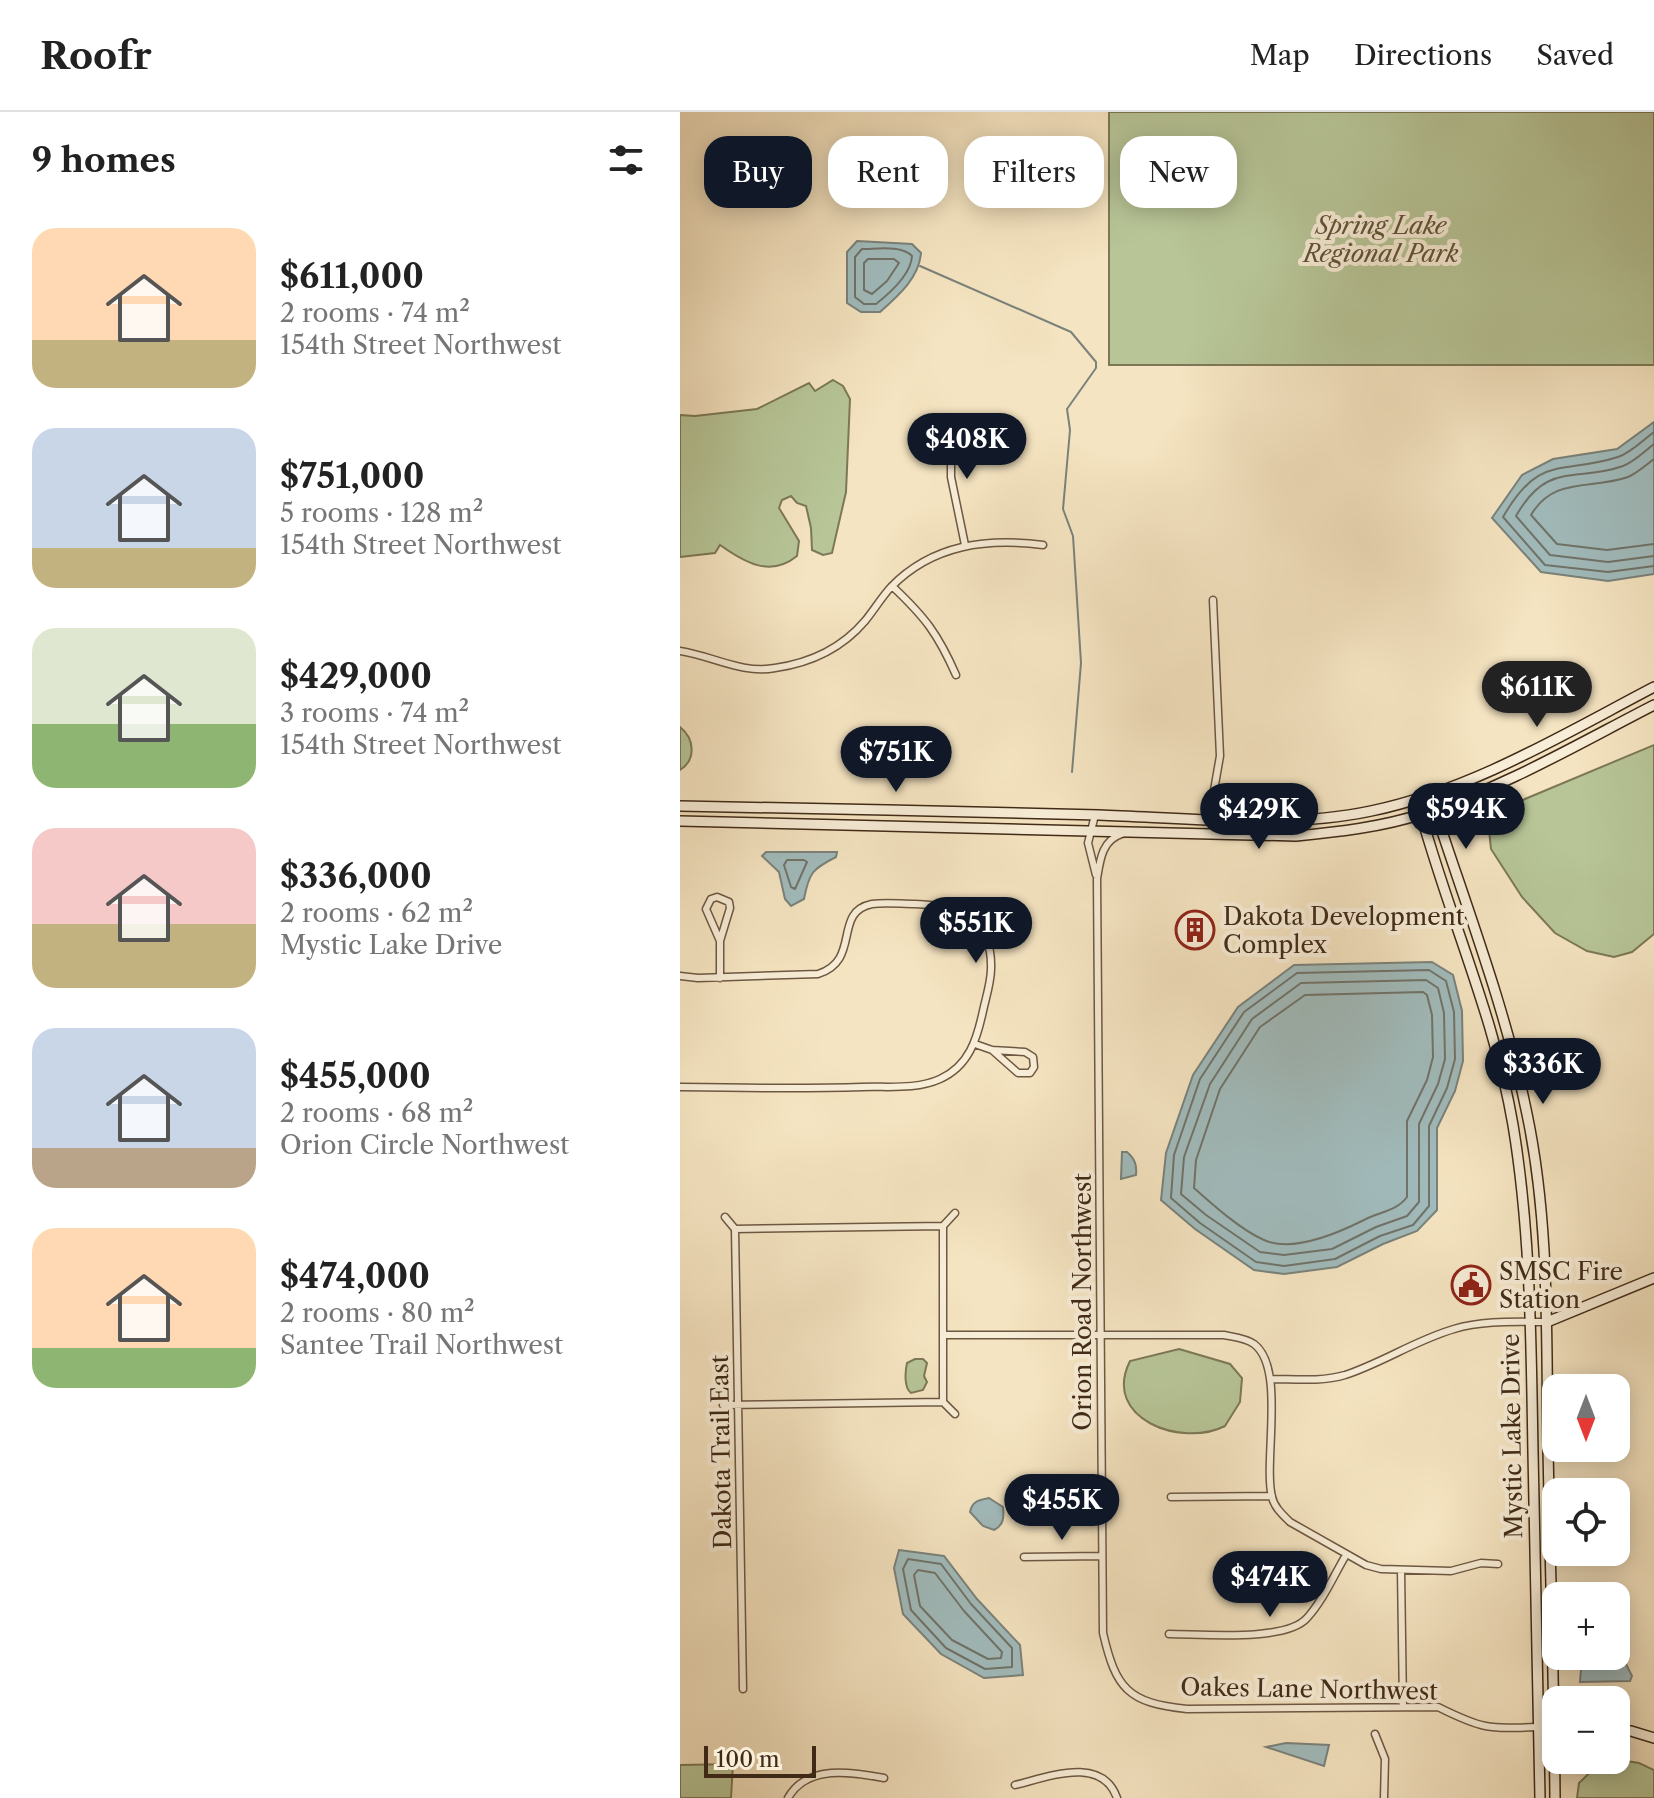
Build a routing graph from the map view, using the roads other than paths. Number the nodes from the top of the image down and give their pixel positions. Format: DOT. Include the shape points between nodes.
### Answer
graph roads {
  1 [pos="951,419"];
  2 [pos="965,545"];
  3 [pos="1043,545"];
  4 [pos="892,586"];
  5 [pos="1213,600"];
  6 [pos="680,651"];
  7 [pos="956,675"];
  8 [pos="1654,687"];
  9 [pos="1654,705"];
  10 [pos="1430,795"];
  11 [pos="1417,800"];
  12 [pos="680,806"];
  13 [pos="1435,809"];
  14 [pos="1421,814"];
  15 [pos="1095,815"];
  16 [pos="1209,819"];
  17 [pos="680,821"];
  18 [pos="1091,831"];
  19 [pos="1132,832"];
  20 [pos="1097,879"];
  21 [pos="720,941"];
  22 [pos="680,976"];
  23 [pos="720,978"];
  24 [pos="975,1044"];
  25 [pos="992,1050"];
  26 [pos="680,1087"];
  27 [pos="955,1213"];
  28 [pos="725,1217"];
  29 [pos="943,1226"];
  30 [pos="735,1229"];
  31 [pos="1654,1278"];
  32 [pos="1530,1322"];
  33 [pos="1547,1322"];
  34 [pos="943,1335"];
  35 [pos="1100,1335"];
  36 [pos="1270,1379"];
  37 [pos="943,1402"];
  38 [pos="723,1405"];
  39 [pos="738,1405"];
  40 [pos="955,1414"];
  41 [pos="1272,1496"];
  42 [pos="1171,1497"];
  43 [pos="1346,1555"];
  44 [pos="1101,1556"];
  45 [pos="1024,1557"];
  46 [pos="1498,1564"];
  47 [pos="1401,1570"];
  48 [pos="1169,1634"];
  49 [pos="1555,1686"];
  50 [pos="743,1689"];
  51 [pos="1153,1705"];
  52 [pos="1403,1706"];
  53 [pos="1537,1727"];
  54 [pos="1542,1727"];
  55 [pos="1630,1731"];
  56 [pos="1375,1734"];
  57 [pos="1654,1738"];
  58 [pos="1555,1774"];
  59 [pos="884,1778"];
  60 [pos="1015,1785"];
  61 [pos="788,1798"];
  62 [pos="1117,1798"];
  63 [pos="1384,1798"];
  64 [pos="1540,1798"];
  65 [pos="1555,1798"];
  1 -- 2 [label="street" via="951,477"];
  2 -- 3 [label="street"];
  2 -- 4 [label="street" via="928,558"];
  4 -- 6 [label="street" via="865,622 810,660 752,669"];
  4 -- 7 [label="street" via="929,623"];
  5 -- 16 [label="street" via="1220,756"];
  8 -- 10 [label="street" via="1562,736"];
  9 -- 13 [label="street" via="1491,788"];
  10 -- 11 [label="street"];
  10 -- 13 [label="street, Mystic Lake Drive"];
  11 -- 14 [label="street, Mystic Lake Drive"];
  11 -- 16 [label="street" via="1318,819"];
  12 -- 15 [label="street"];
  13 -- 14 [label="street"];
  13 -- 33 [label="street, Mystic Lake Drive" via="1496,994 1527,1114 1544,1243"];
  14 -- 19 [label="street" via="1296,836"];
  14 -- 32 [label="street, Mystic Lake Drive" via="1499,1056 1519,1173"];
  15 -- 16 [label="street"];
  15 -- 18 [label="street, Orion Road Northwest"];
  17 -- 18 [label="street"];
  18 -- 19 [label="street"];
  18 -- 20 [label="street, Orion Road Northwest" via="1088,843"];
  19 -- 20 [label="street, Orion Road Northwest" via="1107,844"];
  20 -- 35 [label="street, Orion Road Northwest"];
  21 -- 21 [label="street" via="730,908 717,897 706,909"];
  21 -- 23 [label="street"];
  22 -- 23 [label="street"];
  23 -- 24 [label="street" via="818,974 830,970 843,954 850,920 867,905 945,906 971,918 990,952"];
  24 -- 25 [label="street"];
  24 -- 26 [label="street" via="954,1070 926,1084"];
  25 -- 25 [label="street" via="1018,1073 1025,1075 1034,1067 1029,1054"];
  27 -- 29 [label="street"];
  28 -- 30 [label="street"];
  29 -- 30 [label="street"];
  29 -- 34 [label="street"];
  30 -- 39 [label="street, Dakota Trail East"];
  31 -- 33 [label="street"];
  32 -- 33 [label="street"];
  32 -- 36 [label="street" via="1452,1329 1337,1377"];
  32 -- 53 [label="street, Mystic Lake Drive"];
  33 -- 49 [label="street, Mystic Lake Drive"];
  34 -- 35 [label="street"];
  34 -- 37 [label="street"];
  35 -- 36 [label="street" via="1241,1338 1264,1357"];
  35 -- 44 [label="street, Orion Road Northwest"];
  36 -- 41 [label="street"];
  37 -- 39 [label="street"];
  37 -- 40 [label="street"];
  38 -- 39 [label="street"];
  39 -- 50 [label="street, Dakota Trail East"];
  41 -- 42 [label="street"];
  41 -- 43 [label="street" via="1290,1522"];
  43 -- 47 [label="street" via="1366,1565"];
  43 -- 48 [label="street" via="1308,1618 1296,1627 1275,1634"];
  44 -- 45 [label="street"];
  44 -- 51 [label="street, Orion Road Northwest" via="1103,1633 1112,1668 1123,1685"];
  46 -- 47 [label="street" via="1451,1571"];
  47 -- 52 [label="street"];
  51 -- 52 [label="street, Oakes Lane Northwest"];
  52 -- 53 [label="street, Oakes Lane Northwest" via="1438,1707 1494,1729"];
  53 -- 54 [label="street, Oakes Lane Northwest"];
  53 -- 64 [label="street, Mystic Lake Drive"];
  55 -- 57 [label="street"];
  56 -- 63 [label="street" via="1385,1759"];
  58 -- 65 [label="street, Mystic Lake Drive"];
  59 -- 61 [label="street" via="816,1775 802,1781"];
  60 -- 62 [label="street" via="1089,1772 1114,1788"];
}
